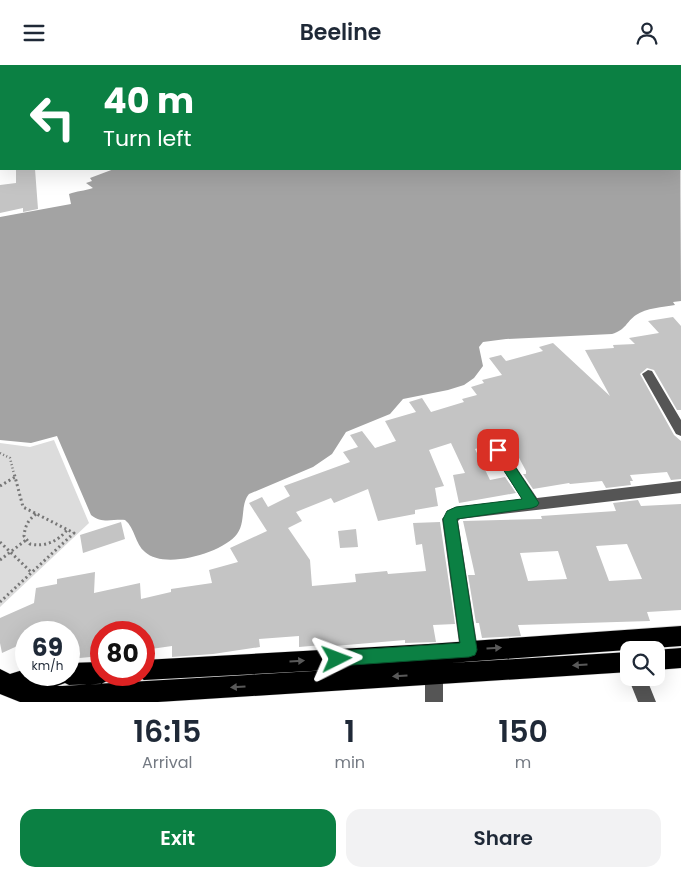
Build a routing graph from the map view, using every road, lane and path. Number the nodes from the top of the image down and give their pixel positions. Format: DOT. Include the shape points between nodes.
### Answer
graph roads {
  1 [pos="648,374"];
  2 [pos="676,413"];
  3 [pos="681,431"];
  4 [pos="498,450"];
  5 [pos="0,453"];
  6 [pos="15,477"];
  7 [pos="0,486"];
  8 [pos="681,487"];
  9 [pos="532,503"];
  10 [pos="36,514"];
  11 [pos="67,530"];
  12 [pos="26,540"];
  13 [pos="0,542"];
  14 [pos="10,552"];
  15 [pos="0,560"];
  16 [pos="32,573"];
  17 [pos="0,602"];
  18 [pos="681,636"];
  19 [pos="658,641"];
  20 [pos="620,648"];
  21 [pos="469,650"];
  22 [pos="681,658"];
  23 [pos="665,659"];
  24 [pos="620,663"];
  25 [pos="155,669"];
  26 [pos="434,674"];
  27 [pos="3,683"];
  28 [pos="641,686"];
  29 [pos="164,697"];
  30 [pos="434,702"];
  31 [pos="647,702"];
  1 -- 2 [label="street"];
  2 -- 3 [label="street"];
  4 -- 9 [label="street"];
  5 -- 6 [label="path" via="10,458"];
  6 -- 7 [label="path"];
  6 -- 10 [label="path" via="23,507"];
  8 -- 9 [label="street"];
  9 -- 21 [label="street" via="456,513 450,519"];
  10 -- 11 [label="path"];
  10 -- 12 [label="path" via="26,524"];
  11 -- 12 [label="path" via="58,540 43,545 30,544"];
  11 -- 16 [label="path" via="74,533"];
  12 -- 14 [label="path"];
  13 -- 14 [label="path"];
  14 -- 15 [label="path"];
  14 -- 16 [label="path"];
  16 -- 17 [label="path"];
  18 -- 19 [label="highway"];
  21 -- 20 [label="highway, one-way"];
  25 -- 21 [label="highway, one-way"];
  22 -- 23 [label="highway"];
  24 -- 26 [label="highway, one-way"];
  26 -- 29 [label="highway, one-way"];
  26 -- 30 [label="street"];
  27 -- 29 [label="highway" via="43,697"];
  28 -- 31 [label="street"];
}
